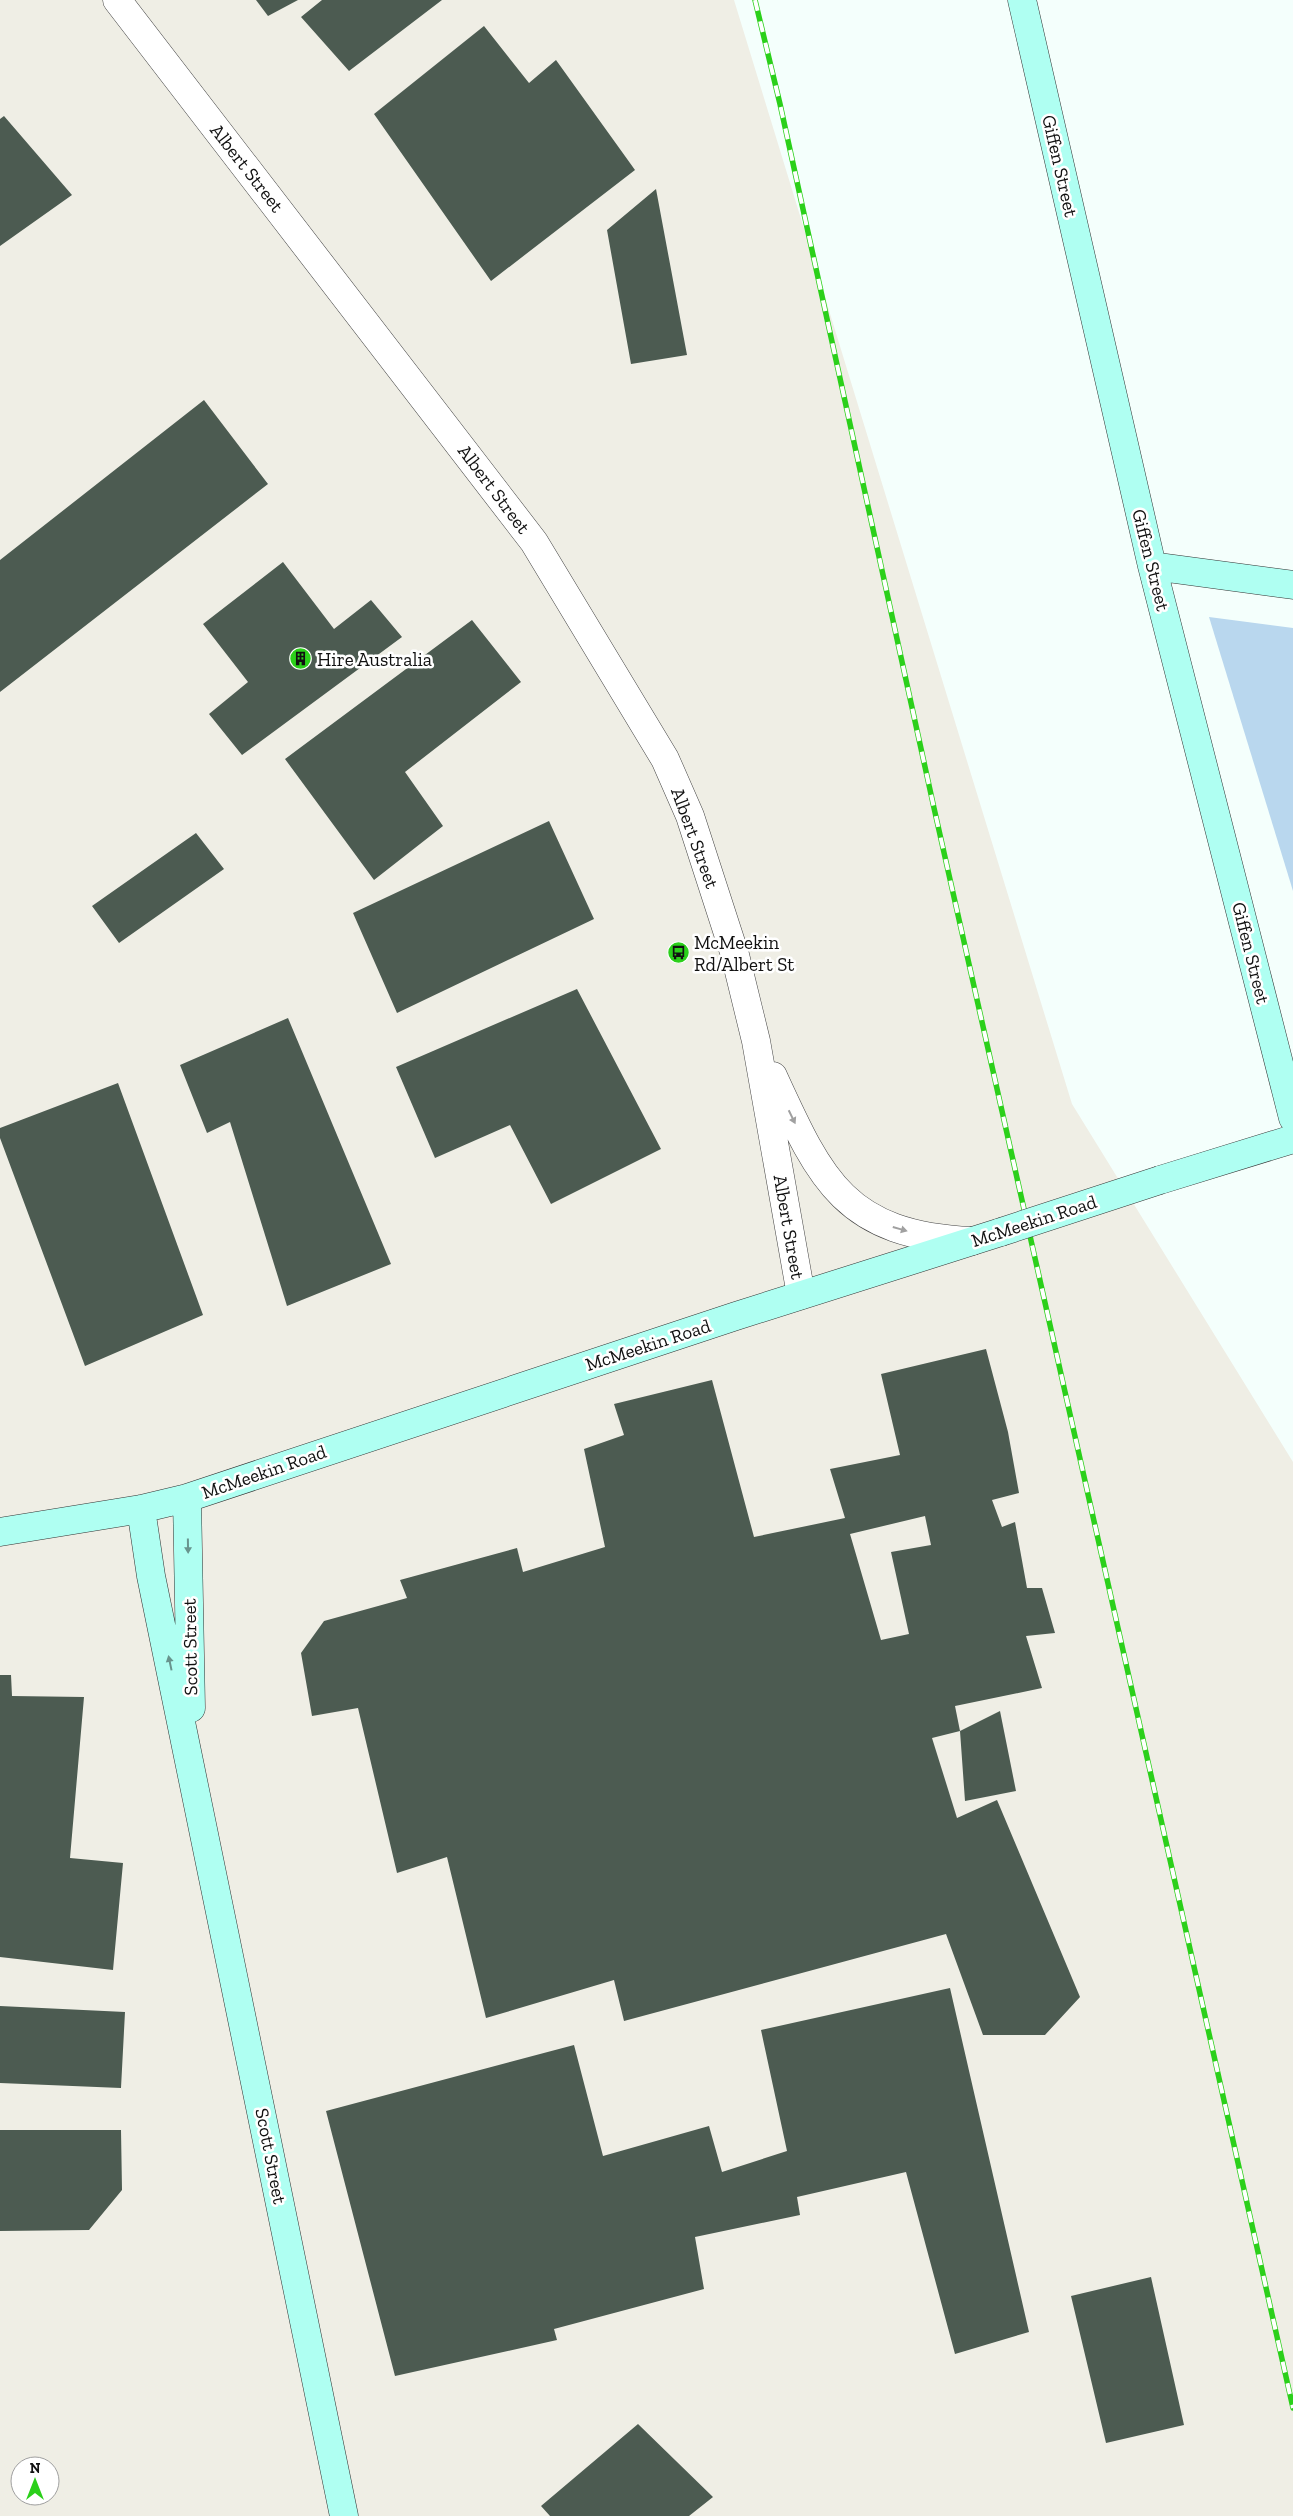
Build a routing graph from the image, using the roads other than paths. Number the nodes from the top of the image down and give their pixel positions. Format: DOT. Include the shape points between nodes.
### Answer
graph roads {
  1 [pos="117,0"];
  2 [pos="1022,0"];
  3 [pos="1152,566"];
  4 [pos="1293,585"];
  5 [pos="756,1041"];
  6 [pos="1293,1118"];
  7 [pos="1293,1139"];
  8 [pos="972,1241"];
  9 [pos="801,1295"];
  10 [pos="188,1498"];
  11 [pos="141,1509"];
  12 [pos="0,1532"];
  13 [pos="198,1796"];
  14 [pos="344,2516"];
  1 -- 5 [label="street, Albert Street" via="534,542 611,665 665,759 690,816 735,955"];
  2 -- 3 [label="street, Giffen Street"];
  3 -- 4 [label="street"];
  3 -- 6 [label="street, Giffen Street"];
  5 -- 8 [label="street, Albert Street, one-way" via="813,1159 840,1195 853,1207 892,1227 947,1240"];
  5 -- 9 [label="street, Albert Street"];
  7 -- 8 [label="street, McMeekin Road, bridge"];
  8 -- 9 [label="street, McMeekin Road"];
  9 -- 10 [label="street, McMeekin Road"];
  10 -- 11 [label="street, McMeekin Road"];
  10 -- 13 [label="street, Scott Street, one-way" via="192,1717"];
  11 -- 12 [label="street, McMeekin Road"];
  13 -- 11 [label="street, Scott Street, one-way"];
  13 -- 14 [label="street, Scott Street"];
}
